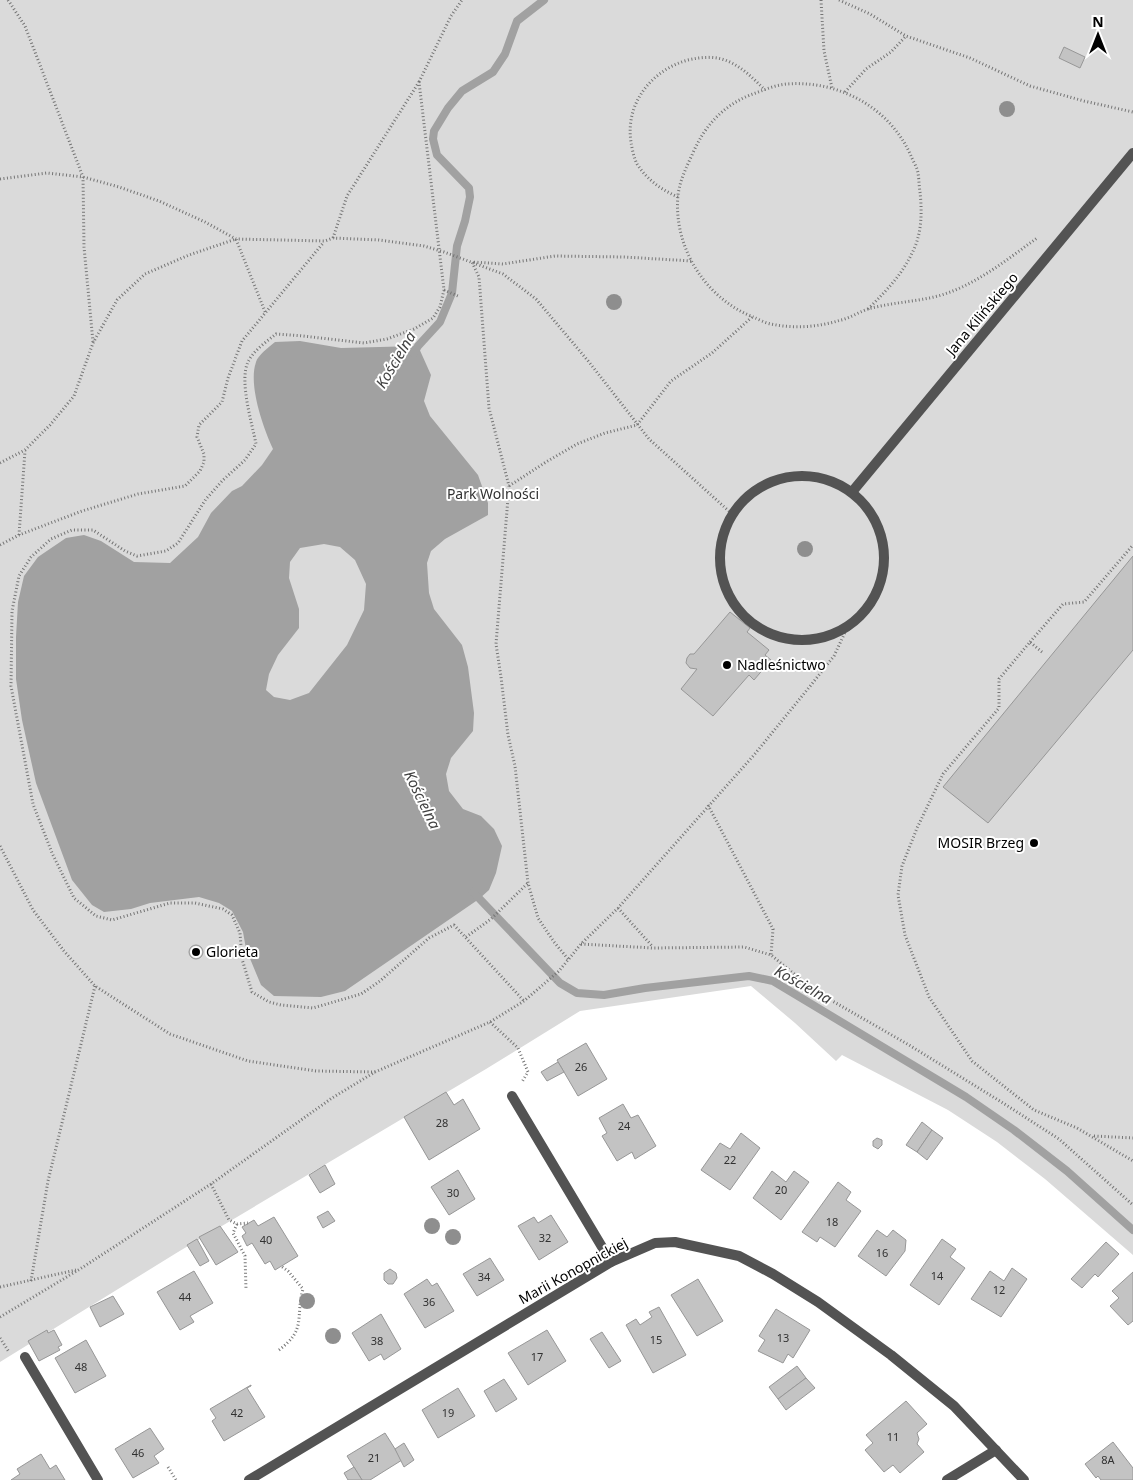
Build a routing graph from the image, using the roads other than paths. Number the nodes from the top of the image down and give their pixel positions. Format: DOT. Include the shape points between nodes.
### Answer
graph roads {
  1 [pos="1133,153"];
  2 [pos="852,492"];
  3 [pos="512,1096"];
  4 [pos="611,1262"];
  5 [pos="25,1357"];
  6 [pos="996,1450"];
  7 [pos="98,1480"];
  8 [pos="249,1480"];
  9 [pos="946,1480"];
  10 [pos="1024,1480"];
  1 -- 2 [label="street, Jana Kilińskiego"];
  2 -- 2 [label="street" via="870,511 882,534 885,561 880,586 867,609 848,628 818,640 785,640 755,627 732,605 720,575 719,542 732,512 755,488 787,476 821,477"];
  3 -- 4 [label="street"];
  4 -- 6 [label="street, Marii Konopnickiej" via="655,1243 675,1242 739,1256 818,1302 891,1355 954,1406"];
  4 -- 8 [label="street, Marii Konopnickiej"];
  5 -- 7 [label="street"];
  6 -- 9 [label="street"];
  6 -- 10 [label="street, Marii Konopnickiej"];
}
